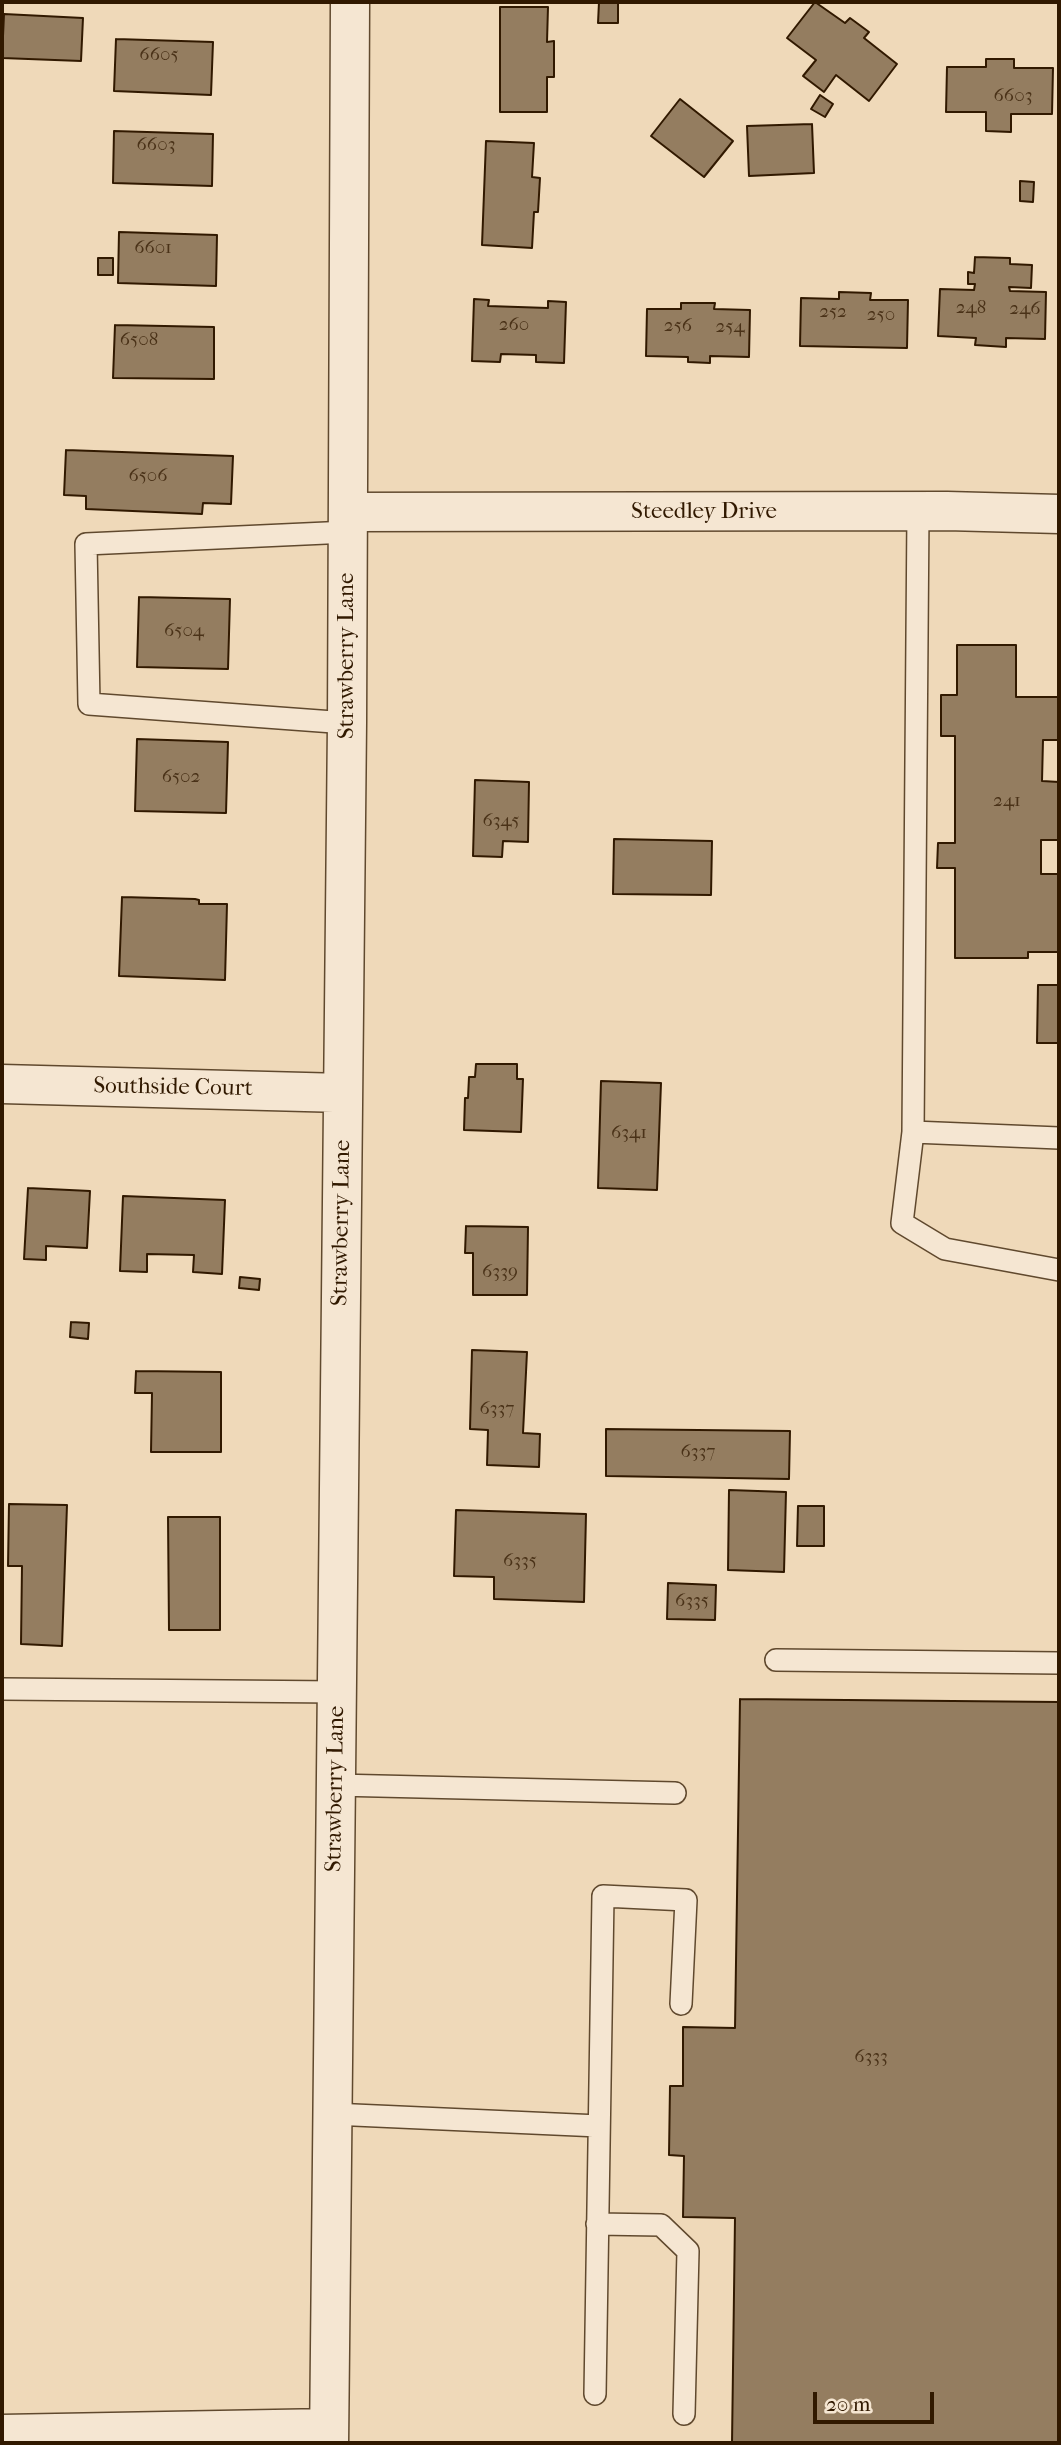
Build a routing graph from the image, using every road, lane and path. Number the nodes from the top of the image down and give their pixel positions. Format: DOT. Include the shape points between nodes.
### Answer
graph roads {
  1 [pos="351,2"];
  2 [pos="918,512"];
  3 [pos="1059,514"];
  4 [pos="348,522"];
  5 [pos="347,723"];
  6 [pos="2,1084"];
  7 [pos="343,1093"];
  8 [pos="913,1132"];
  9 [pos="1059,1138"];
  10 [pos="1059,1270"];
  11 [pos="776,1660"];
  12 [pos="1059,1663"];
  13 [pos="2,1689"];
  14 [pos="337,1692"];
  15 [pos="336,1785"];
  16 [pos="675,1793"];
  17 [pos="681,2004"];
  18 [pos="332,2114"];
  19 [pos="599,2126"];
  20 [pos="597,2224"];
  21 [pos="595,2394"];
  22 [pos="684,2414"];
  23 [pos="2,2434"];
  24 [pos="329,2436"];
  25 [pos="149,2437"];
  1 -- 4 [label="street, Strawberry Lane"];
  2 -- 3 [label="street, Steedley Drive"];
  2 -- 4 [label="street, Steedley Drive"];
  2 -- 8 [label="lane"];
  4 -- 5 [label="street, Strawberry Lane"];
  4 -- 5 [label="lane" via="292,534 86,544 89,704"];
  5 -- 7 [label="street, Strawberry Lane"];
  6 -- 7 [label="street, Southside Court"];
  7 -- 14 [label="street, Strawberry Lane"];
  8 -- 9 [label="lane"];
  8 -- 10 [label="lane" via="902,1223 945,1250"];
  11 -- 12 [label="lane"];
  13 -- 14 [label="lane"];
  14 -- 15 [label="street, Strawberry Lane"];
  15 -- 16 [label="lane"];
  15 -- 18 [label="street, Strawberry Lane"];
  17 -- 19 [label="lane" via="686,1900 603,1896"];
  18 -- 19 [label="lane"];
  18 -- 24 [label="street, Strawberry Lane"];
  19 -- 20 [label="lane"];
  20 -- 21 [label="lane"];
  20 -- 22 [label="lane" via="661,2225 688,2251"];
  23 -- 25 [label="street"];
  24 -- 25 [label="street"];
}
